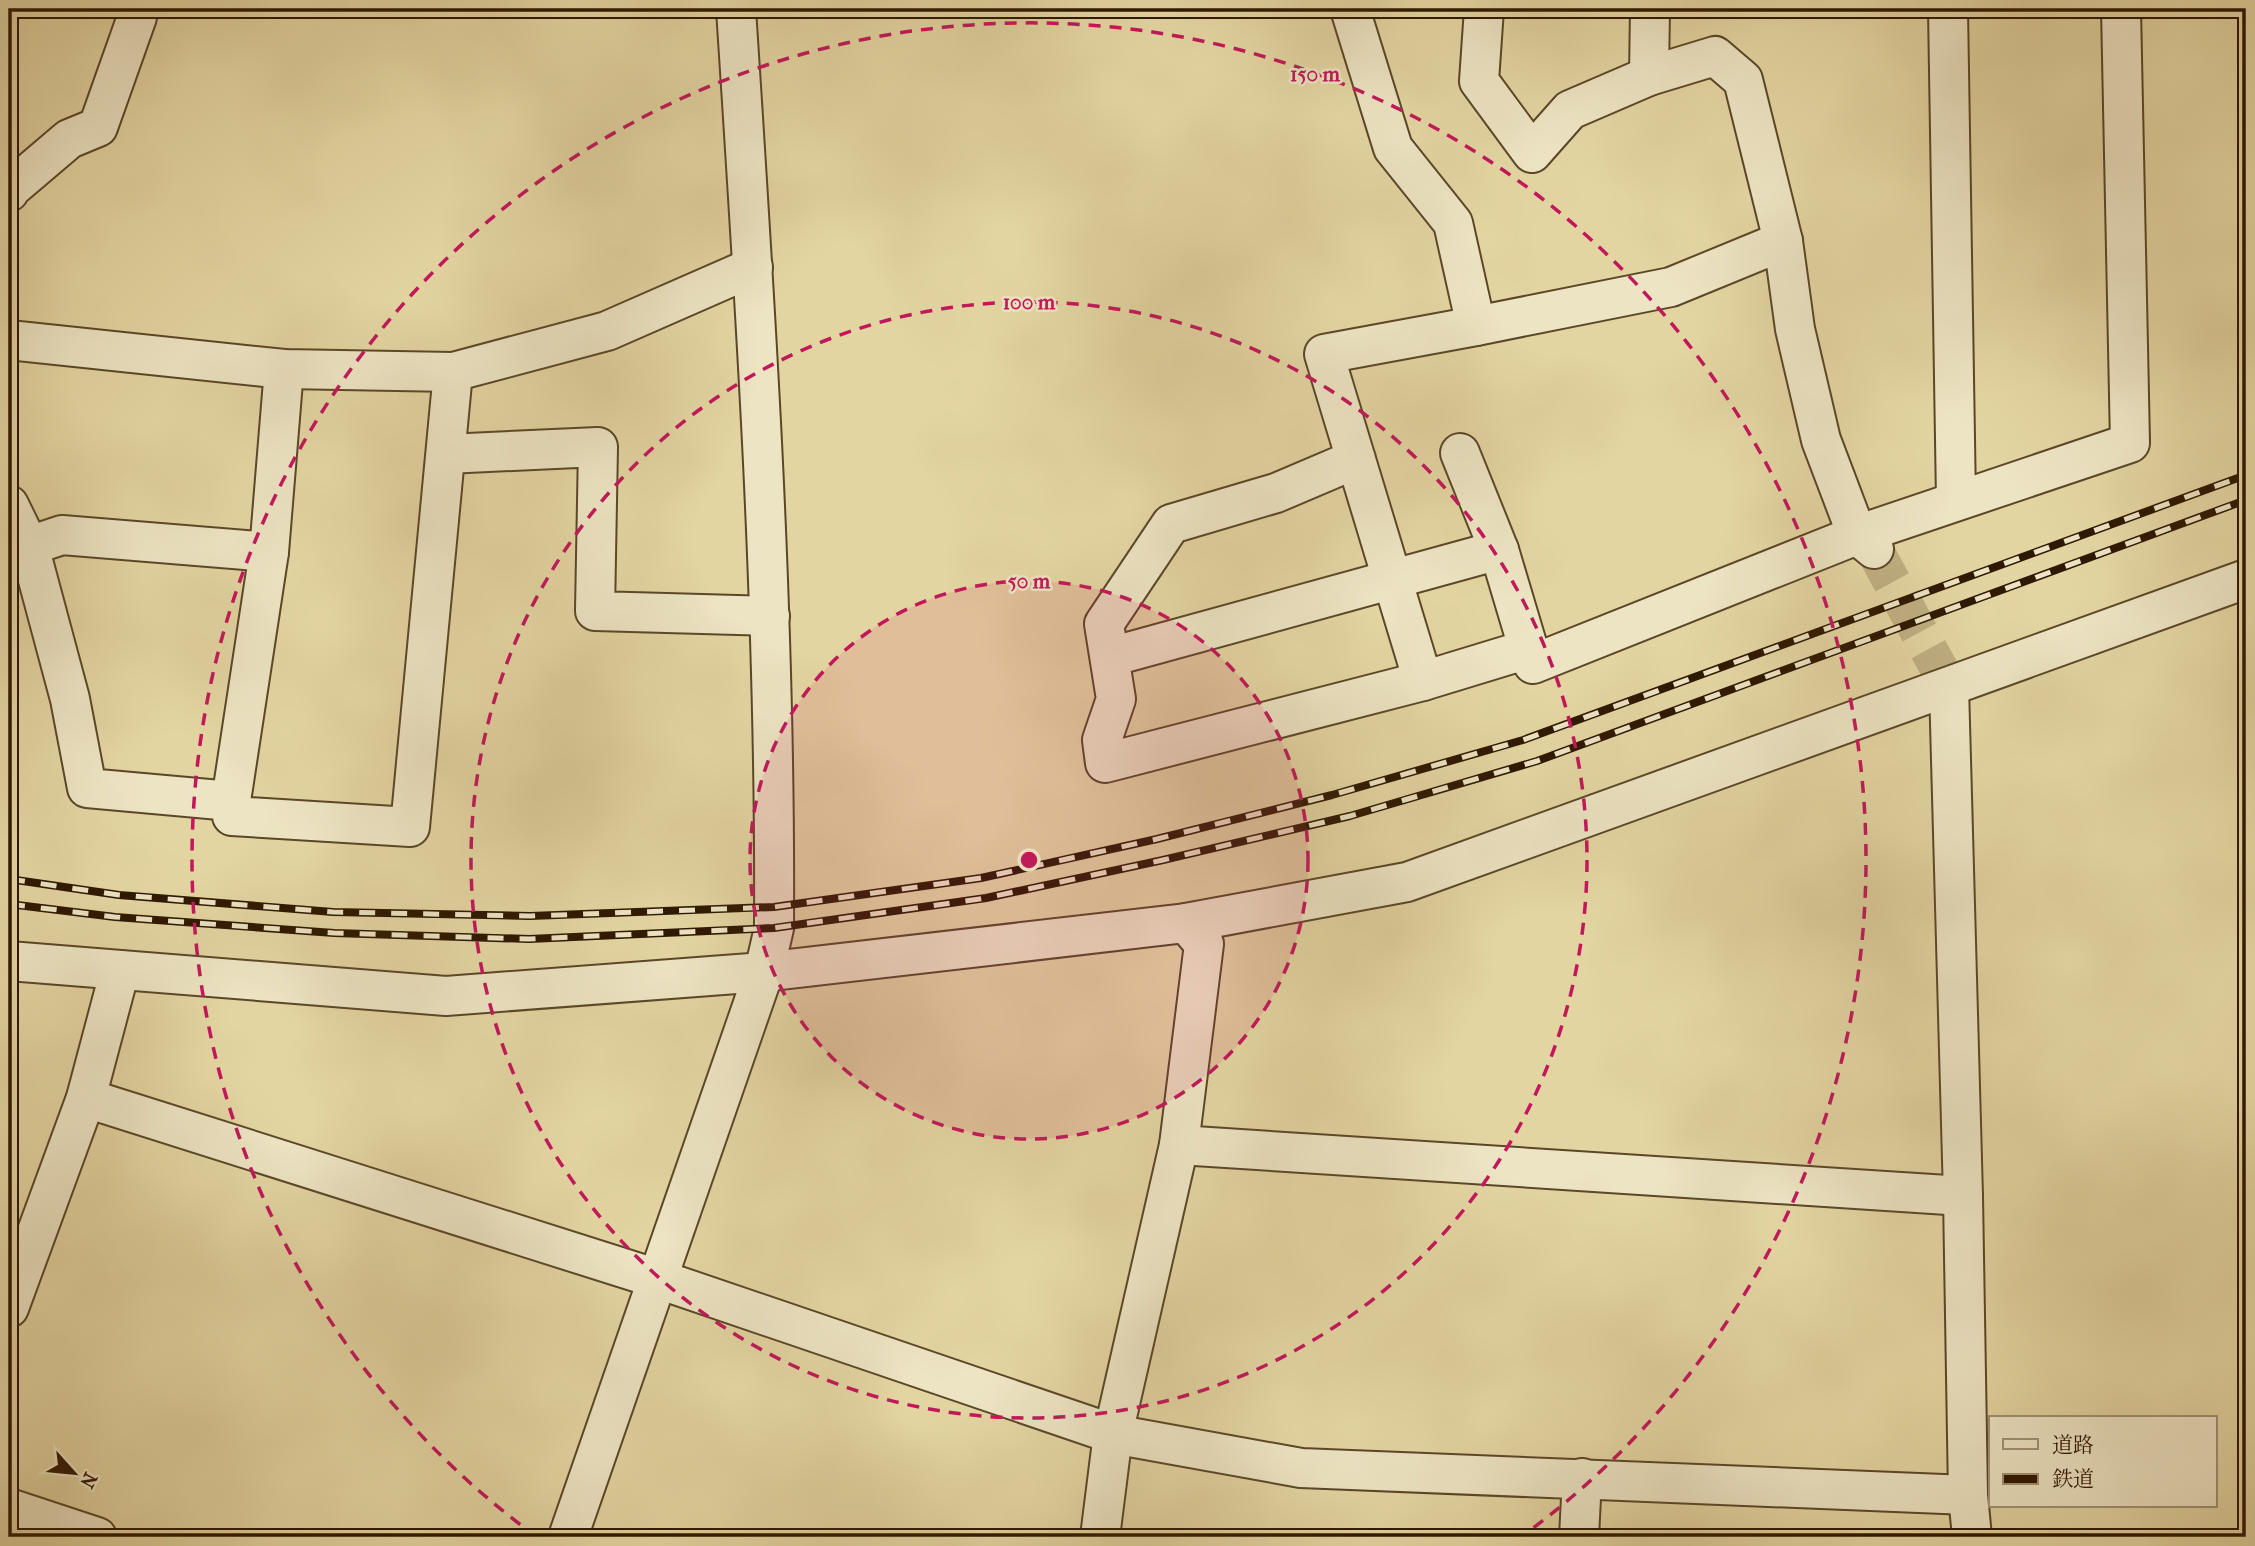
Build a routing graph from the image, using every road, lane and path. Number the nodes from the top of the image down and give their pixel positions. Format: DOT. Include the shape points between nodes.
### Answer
graph roads {
  1 [pos="136,9"];
  2 [pos="736,9"];
  3 [pos="1350,9"];
  4 [pos="1484,9"];
  5 [pos="1650,9"];
  6 [pos="1948,9"];
  7 [pos="2121,9"];
  8 [pos="1649,76"];
  9 [pos="9,190"];
  10 [pos="1783,241"];
  11 [pos="753,267"];
  12 [pos="1476,326"];
  13 [pos="9,340"];
  14 [pos="284,369"];
  15 [pos="453,372"];
  16 [pos="1460,453"];
  17 [pos="446,454"];
  18 [pos="1356,459"];
  19 [pos="1956,500"];
  20 [pos="9,505"];
  21 [pos="1865,542"];
  22 [pos="29,546"];
  23 [pos="1499,550"];
  24 [pos="269,552"];
  25 [pos="1392,579"];
  26 [pos="2246,579"];
  27 [pos="770,616"];
  28 [pos="1528,649"];
  29 [pos="1110,657"];
  30 [pos="1423,681"];
  31 [pos="1949,687"];
  32 [pos="231,801"];
  33 [pos="1186,923"];
  34 [pos="9,961"];
  35 [pos="120,970"];
  36 [pos="764,972"];
  37 [pos="86,1098"];
  38 [pos="1179,1145"];
  39 [pos="1963,1196"];
  40 [pos="658,1279"];
  41 [pos="9,1308"];
  42 [pos="1113,1434"];
  43 [pos="1582,1479"];
  44 [pos="1968,1495"];
  45 [pos="9,1508"];
  46 [pos="97,1537"];
  47 [pos="568,1537"];
  48 [pos="1100,1537"];
  49 [pos="1579,1537"];
  50 [pos="1972,1537"];
  1 -- 9 [label="street" via="98,127 69,139"];
  2 -- 11 [label="street"];
  3 -- 12 [label="street" via="1394,148 1453,223"];
  4 -- 8 [label="street" via="1479,82 1532,153 1570,110"];
  5 -- 8 [label="street"];
  6 -- 19 [label="street"];
  7 -- 19 [label="street" via="2130,443"];
  8 -- 10 [label="street" via="1714,56 1742,80"];
  10 -- 12 [label="street" via="1671,287"];
  10 -- 21 [label="street" via="1795,329 1821,440"];
  11 -- 15 [label="street" via="607,331"];
  11 -- 27 [label="street"];
  12 -- 18 [label="street" via="1324,354"];
  13 -- 14 [label="street"];
  14 -- 15 [label="street"];
  14 -- 24 [label="street"];
  15 -- 17 [label="street"];
  16 -- 23 [label="street"];
  17 -- 27 [label="street" via="598,447 595,611"];
  17 -- 32 [label="street" via="410,827 232,816"];
  18 -- 25 [label="street"];
  18 -- 29 [label="street" via="1276,493 1171,524 1104,624"];
  19 -- 21 [label="street"];
  20 -- 22 [label="street"];
  21 -- 28 [label="street" via="1533,664"];
  22 -- 24 [label="street" via="62,535"];
  22 -- 32 [label="street" via="70,699 87,788"];
  23 -- 25 [label="street"];
  23 -- 28 [label="street"];
  24 -- 32 [label="street"];
  25 -- 29 [label="street"];
  25 -- 30 [label="street"];
  26 -- 31 [label="street"];
  27 -- 36 [label="street" via="774,928"];
  28 -- 30 [label="street"];
  29 -- 30 [label="street" via="1116,699 1102,740 1105,764"];
  31 -- 33 [label="street" via="1407,882"];
  31 -- 39 [label="street"];
  33 -- 36 [label="street"];
  33 -- 38 [label="street" via="1205,944"];
  34 -- 35 [label="street"];
  35 -- 36 [label="street" via="446,996"];
  35 -- 37 [label="street"];
  36 -- 40 [label="street"];
  37 -- 40 [label="street"];
  37 -- 41 [label="street"];
  38 -- 39 [label="street"];
  38 -- 42 [label="street"];
  39 -- 44 [label="street"];
  40 -- 42 [label="street"];
  40 -- 47 [label="street"];
  42 -- 43 [label="street" via="1301,1468"];
  42 -- 48 [label="street"];
  43 -- 44 [label="street"];
  43 -- 49 [label="street"];
  44 -- 50 [label="street"];
  45 -- 46 [label="street"];
}
